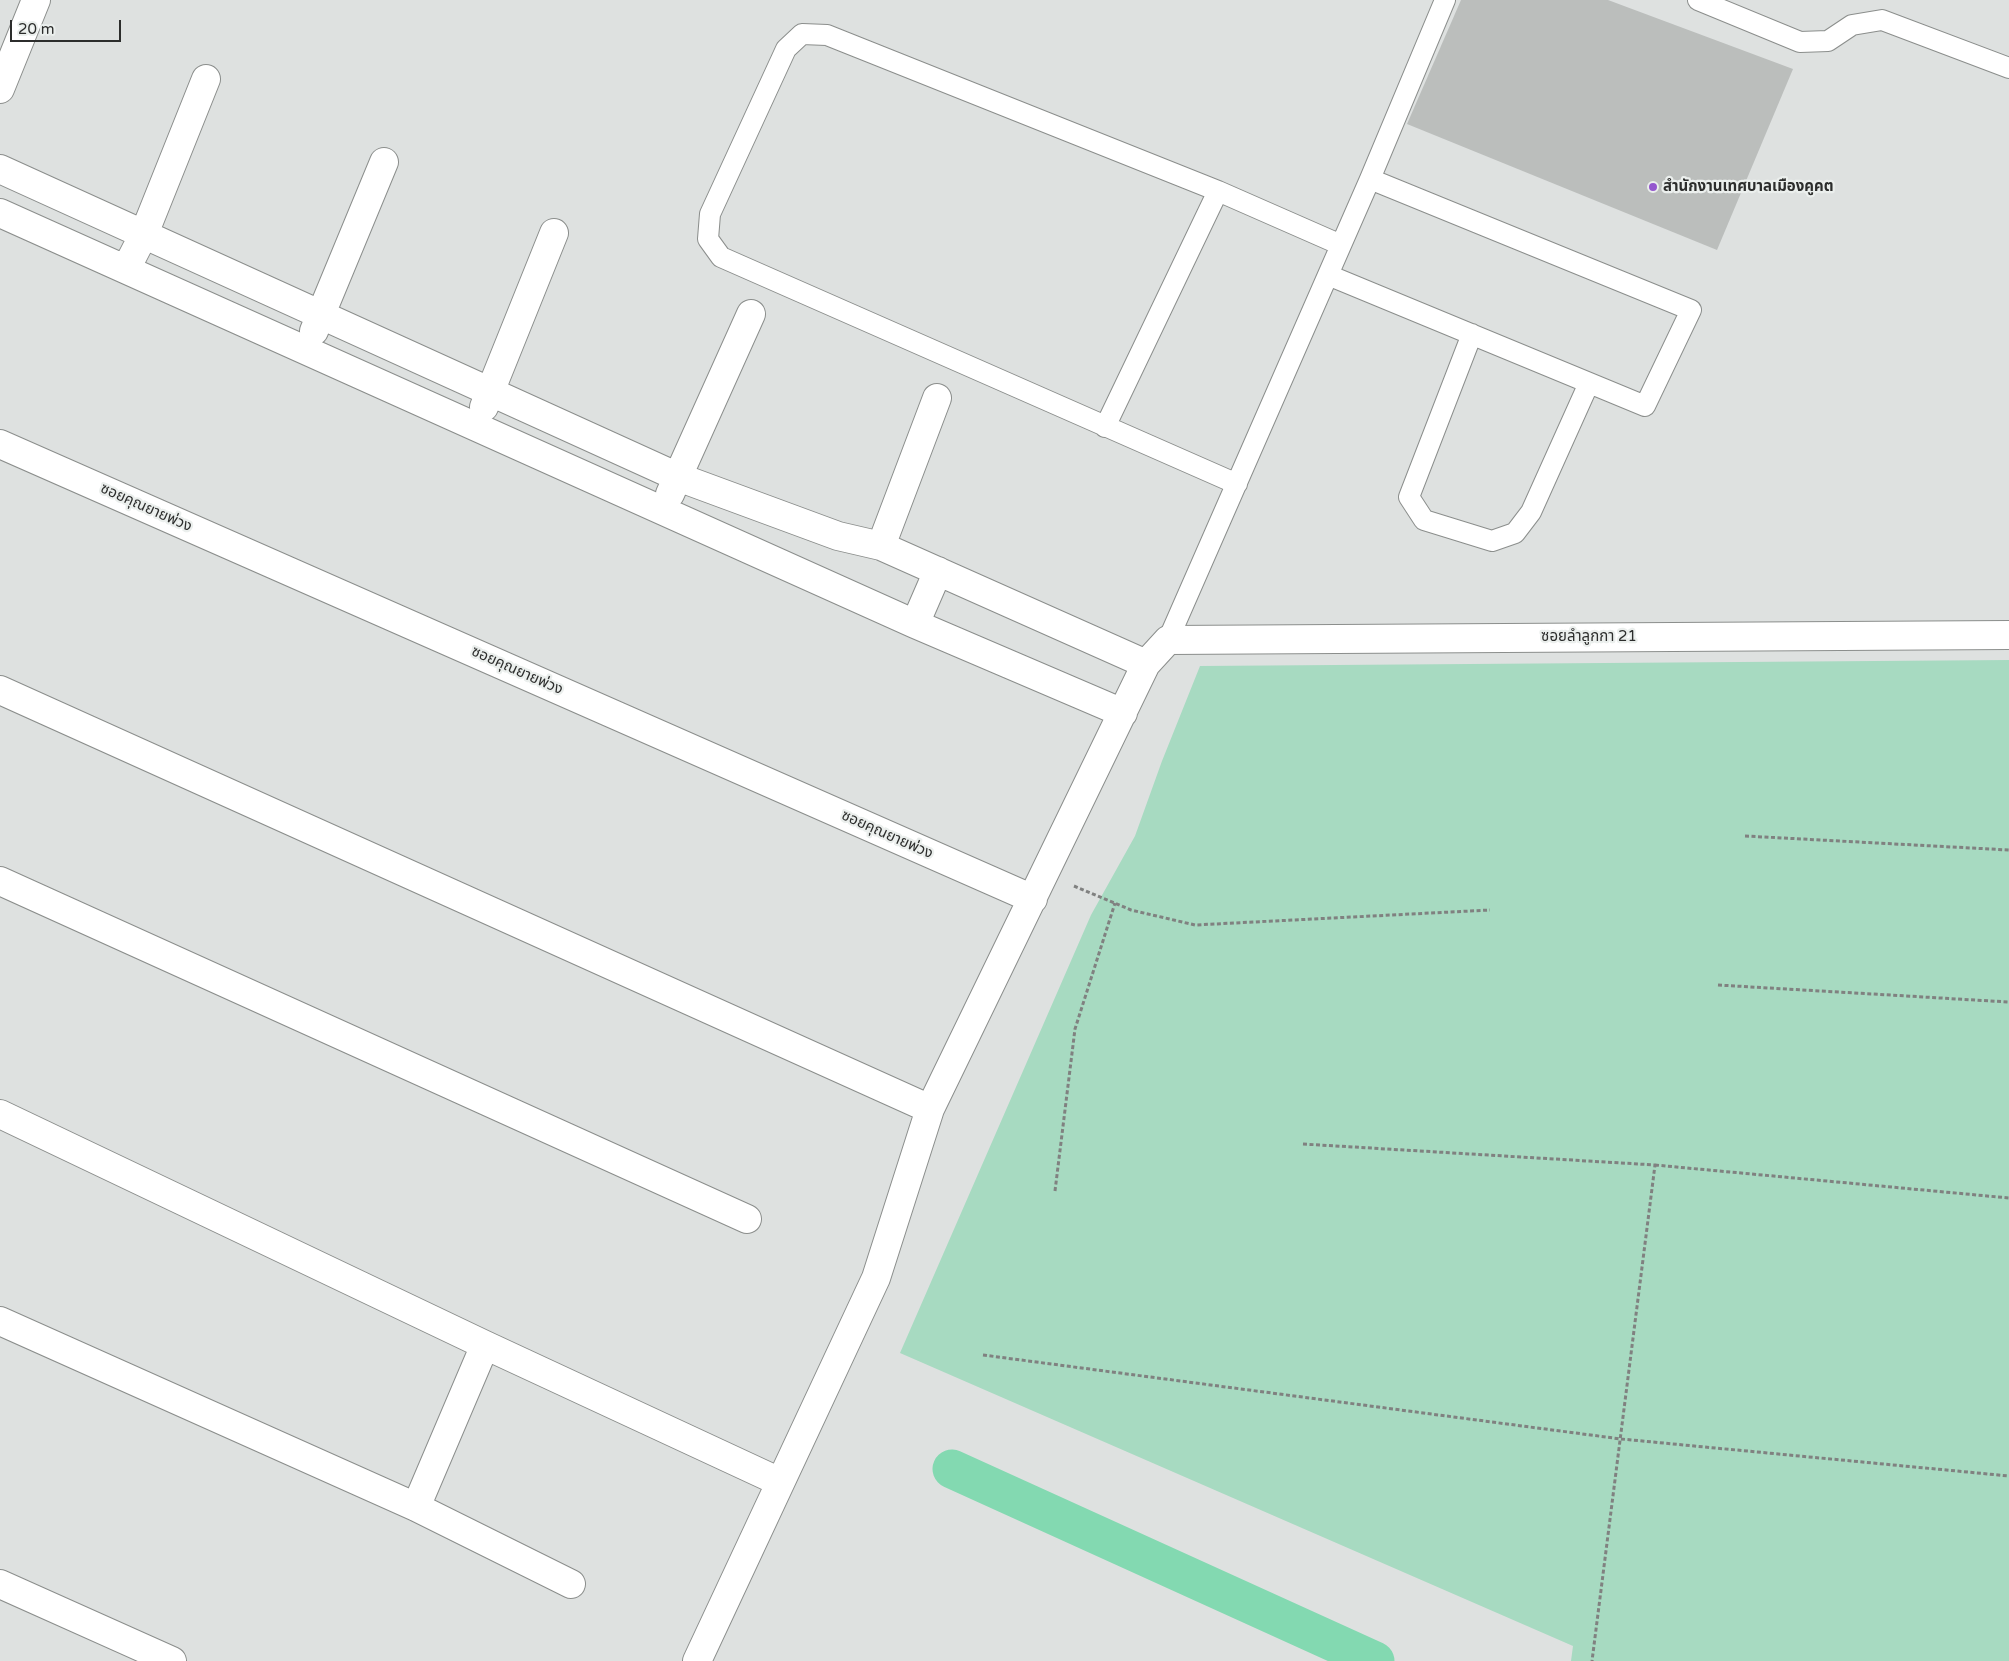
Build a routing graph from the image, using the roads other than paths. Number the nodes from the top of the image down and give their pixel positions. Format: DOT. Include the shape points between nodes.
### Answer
graph roads {
  1 [pos="36,0"];
  2 [pos="1445,0"];
  3 [pos="1698,0"];
  4 [pos="2008,65"];
  5 [pos="206,79"];
  6 [pos="0,89"];
  7 [pos="384,162"];
  8 [pos="0,169"];
  9 [pos="1370,179"];
  10 [pos="1218,191"];
  11 [pos="0,213"];
  12 [pos="554,233"];
  13 [pos="144,234"];
  14 [pos="1341,246"];
  15 [pos="126,269"];
  16 [pos="1328,274"];
  17 [pos="320,314"];
  18 [pos="751,314"];
  19 [pos="1472,334"];
  20 [pos="306,351"];
  21 [pos="1589,383"];
  22 [pos="489,391"];
  23 [pos="937,398"];
  24 [pos="1105,427"];
  25 [pos="477,428"];
  26 [pos="0,444"];
  27 [pos="678,477"];
  28 [pos="1237,484"];
  29 [pos="662,511"];
  30 [pos="881,546"];
  31 [pos="938,571"];
  32 [pos="915,624"];
  33 [pos="2009,635"];
  34 [pos="1168,640"];
  35 [pos="1146,664"];
  36 [pos="0,690"];
  37 [pos="1123,713"];
  38 [pos="0,881"];
  39 [pos="1034,899"];
  40 [pos="930,1110"];
  41 [pos="0,1114"];
  42 [pos="747,1220"];
  43 [pos="0,1321"];
  44 [pos="485,1346"];
  45 [pos="780,1482"];
  46 [pos="416,1507"];
  47 [pos="0,1584"];
  48 [pos="571,1584"];
  49 [pos="172,1661"];
  50 [pos="697,1661"];
  1 -- 6 [label="street"];
  2 -- 9 [label="lane"];
  3 -- 4 [label="lane" via="1800,42 1828,41 1852,25 1882,20"];
  5 -- 13 [label="street"];
  7 -- 17 [label="street"];
  8 -- 13 [label="street"];
  9 -- 14 [label="lane"];
  9 -- 21 [label="lane" via="1691,310 1645,406"];
  10 -- 14 [label="lane"];
  10 -- 24 [label="lane"];
  10 -- 24 [label="lane" via="827,35 802,34 786,49 710,214 708,239 721,257"];
  11 -- 15 [label="street"];
  12 -- 22 [label="street"];
  13 -- 15 [label="street"];
  13 -- 17 [label="street"];
  14 -- 16 [label="lane"];
  15 -- 20 [label="street"];
  16 -- 19 [label="lane"];
  16 -- 28 [label="lane"];
  17 -- 20 [label="street"];
  17 -- 22 [label="street"];
  18 -- 27 [label="street"];
  19 -- 21 [label="lane"];
  19 -- 21 [label="lane" via="1409,496 1424,520 1492,541 1515,533 1531,512"];
  20 -- 25 [label="street"];
  22 -- 25 [label="street"];
  22 -- 27 [label="street"];
  23 -- 30 [label="street"];
  24 -- 28 [label="lane"];
  25 -- 29 [label="street"];
  26 -- 39 [label="street, ซอยคุณยายพ่วง"];
  27 -- 29 [label="street"];
  27 -- 30 [label="street" via="838,536"];
  28 -- 34 [label="lane"];
  29 -- 32 [label="street"];
  30 -- 31 [label="street"];
  31 -- 32 [label="street"];
  31 -- 35 [label="street"];
  32 -- 37 [label="street"];
  33 -- 34 [label="street, ซอยลำลูกกา 21"];
  34 -- 35 [label="street"];
  35 -- 37 [label="street"];
  36 -- 40 [label="street"];
  37 -- 39 [label="street"];
  38 -- 42 [label="street"];
  39 -- 40 [label="street"];
  40 -- 45 [label="street" via="876,1278"];
  41 -- 44 [label="street"];
  43 -- 46 [label="street"];
  44 -- 45 [label="street"];
  44 -- 46 [label="street"];
  45 -- 50 [label="street"];
  46 -- 48 [label="street"];
  47 -- 49 [label="street"];
}
